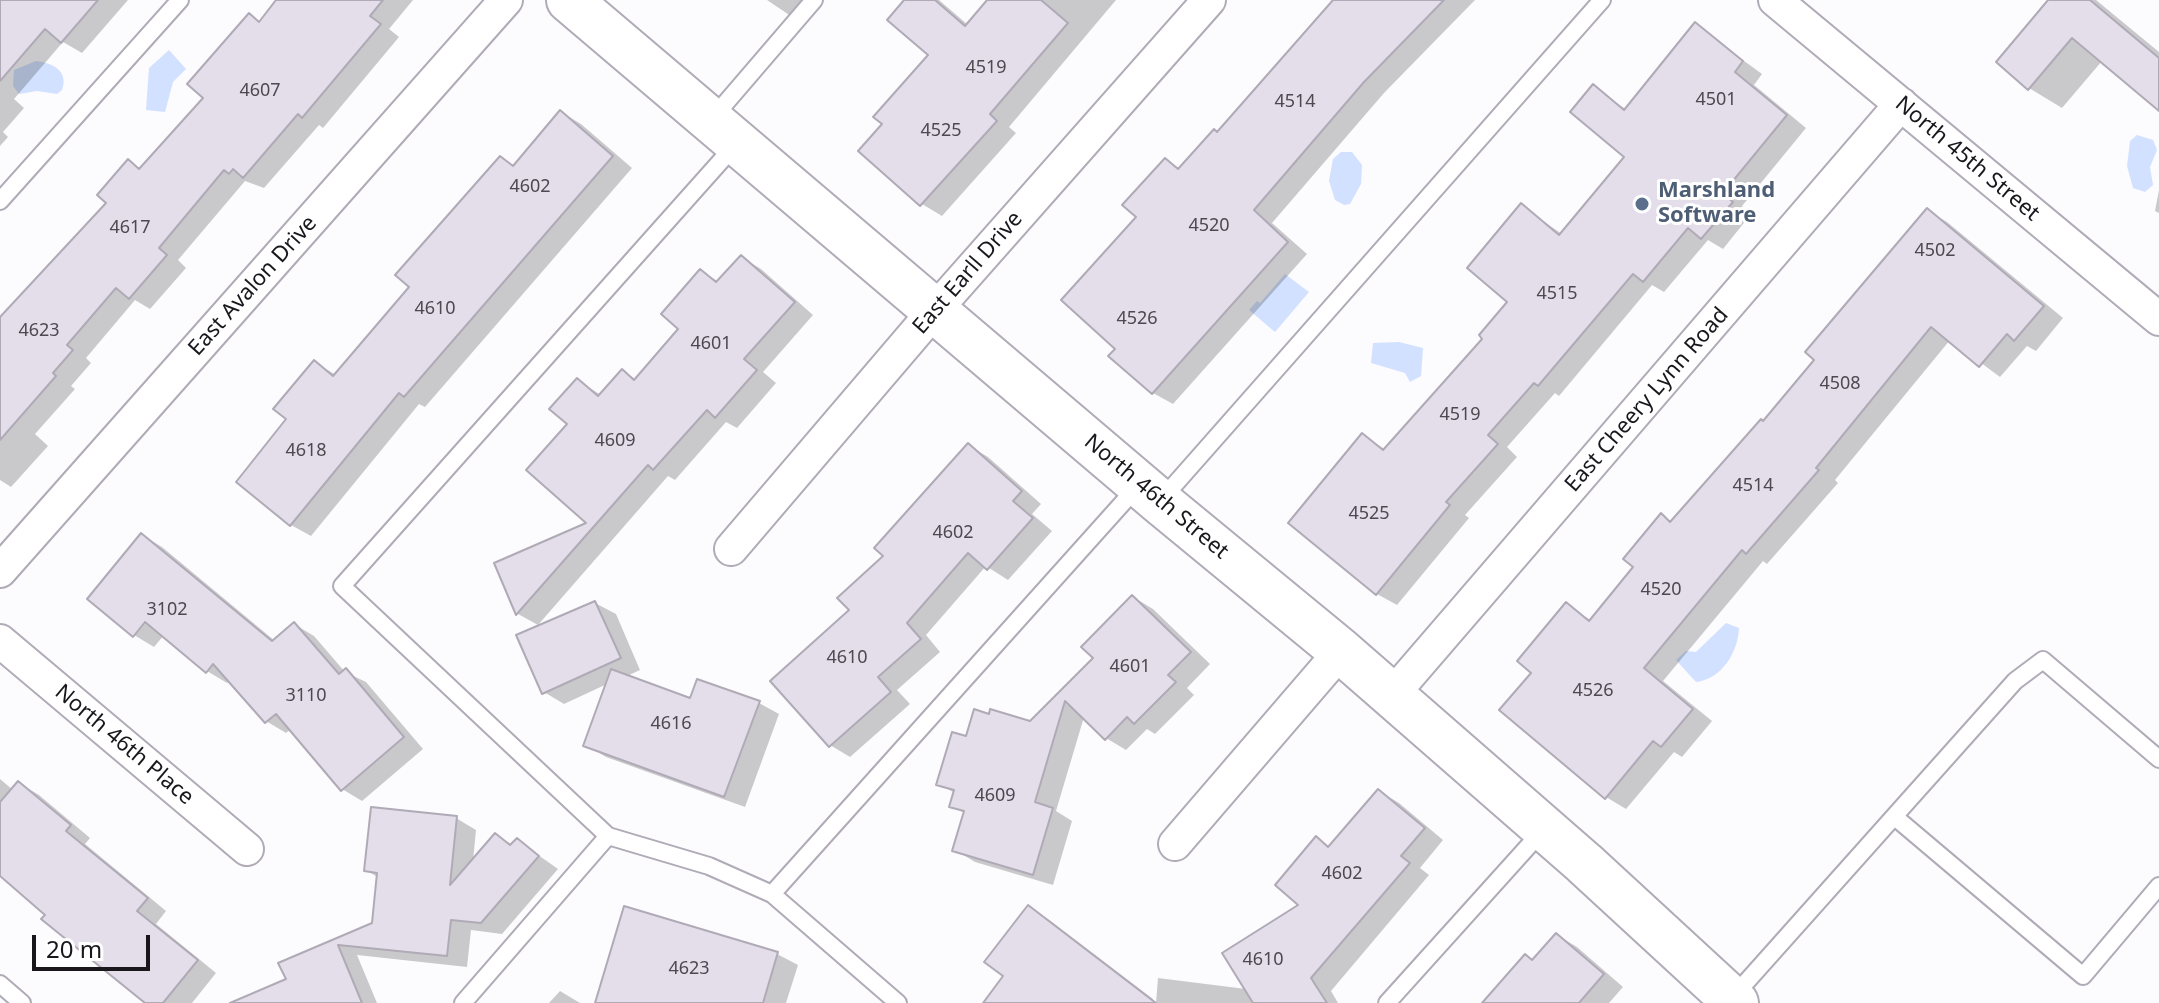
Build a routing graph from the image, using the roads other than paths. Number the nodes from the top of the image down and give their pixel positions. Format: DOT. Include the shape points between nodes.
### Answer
graph roads {
  1 [pos="180,0"];
  2 [pos="506,0"];
  3 [pos="569,0"];
  4 [pos="814,0"];
  5 [pos="1209,0"];
  6 [pos="1602,0"];
  7 [pos="1775,0"];
  8 [pos="1901,104"];
  9 [pos="724,131"];
  10 [pos="0,201"];
  11 [pos="935,310"];
  12 [pos="2159,319"];
  13 [pos="1149,493"];
  14 [pos="731,549"];
  15 [pos="0,571"];
  16 [pos="0,641"];
  17 [pos="1341,651"];
  18 [pos="1392,695"];
  19 [pos="2159,759"];
  20 [pos="1896,818"];
  21 [pos="1545,829"];
  22 [pos="608,836"];
  23 [pos="1175,844"];
  24 [pos="247,849"];
  25 [pos="2159,886"];
  26 [pos="772,894"];
  27 [pos="0,984"];
  28 [pos="1732,1002"];
  29 [pos="22,1003"];
  30 [pos="463,1003"];
  31 [pos="898,1003"];
  32 [pos="1387,1003"];
  1 -- 10 [label="lane"];
  2 -- 15 [label="street, East Avalon Drive"];
  3 -- 9 [label="street, North 46th Street"];
  4 -- 9 [label="lane"];
  5 -- 11 [label="street, East Earll Drive"];
  6 -- 13 [label="lane"];
  7 -- 8 [label="street, North 45th Street"];
  8 -- 12 [label="street, North 45th Street"];
  8 -- 18 [label="street, East Cheery Lynn Road"];
  9 -- 11 [label="street, North 46th Street"];
  9 -- 22 [label="lane" via="342,586"];
  11 -- 13 [label="street, North 46th Street"];
  11 -- 14 [label="street, East Earll Drive"];
  13 -- 17 [label="street, North 46th Street"];
  13 -- 26 [label="lane"];
  16 -- 24 [label="street, North 46th Place"];
  17 -- 18 [label="street, North 46th Street"];
  17 -- 23 [label="street"];
  18 -- 21 [label="street, North 46th Street"];
  19 -- 20 [label="lane" via="2043,660 2015,681"];
  20 -- 25 [label="lane" via="2083,976"];
  20 -- 28 [label="lane"];
  21 -- 28 [label="street, North 46th Street"];
  21 -- 32 [label="lane"];
  22 -- 26 [label="lane" via="709,866"];
  22 -- 30 [label="lane"];
  26 -- 31 [label="lane"];
  27 -- 29 [label="lane"];
}
